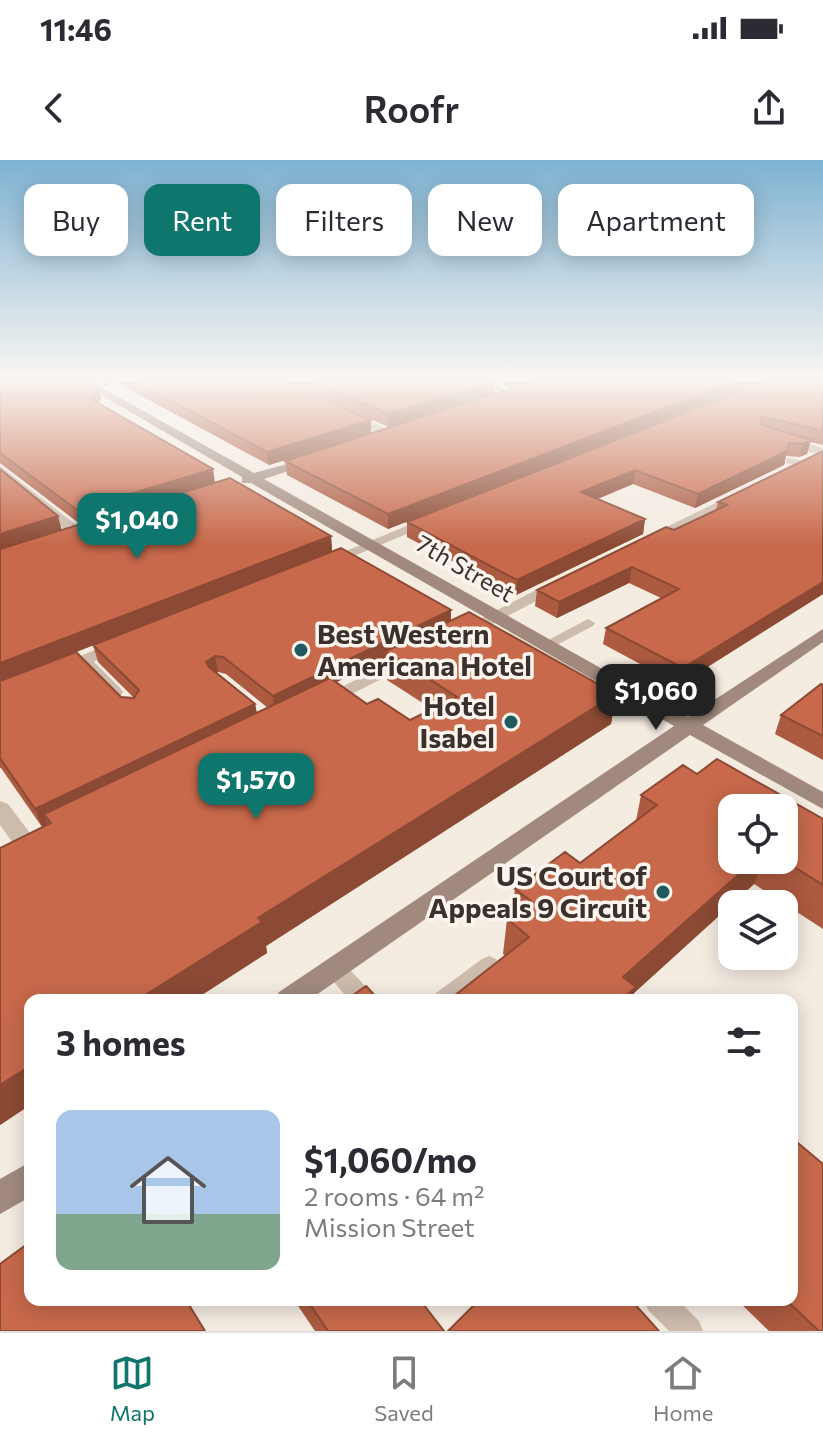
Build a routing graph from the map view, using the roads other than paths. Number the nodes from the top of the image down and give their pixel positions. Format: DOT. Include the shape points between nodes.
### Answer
graph roads {
  1 [pos="177,436"];
  2 [pos="385,436"];
  3 [pos="776,437"];
  4 [pos="376,439"];
  5 [pos="823,453"];
  6 [pos="321,457"];
  7 [pos="0,470"];
  8 [pos="258,482"];
  9 [pos="236,489"];
  10 [pos="441,517"];
  11 [pos="79,534"];
  12 [pos="370,545"];
  13 [pos="622,552"];
  14 [pos="315,567"];
  15 [pos="579,574"];
  16 [pos="494,616"];
  17 [pos="588,623"];
  18 [pos="823,634"];
  19 [pos="141,636"];
  20 [pos="546,645"];
  21 [pos="83,659"];
  22 [pos="42,676"];
  23 [pos="124,699"];
  24 [pos="303,711"];
  25 [pos="687,725"];
  26 [pos="823,802"];
  27 [pos="0,809"];
  28 [pos="28,847"];
  29 [pos="489,965"];
  30 [pos="333,969"];
  31 [pos="297,994"];
  32 [pos="357,994"];
  33 [pos="452,994"];
  34 [pos="24,1182"];
  35 [pos="0,1198"];
  36 [pos="664,1306"];
  37 [pos="689,1331"];
  1 -- 8 [label="main road, 7th Street"];
  2 -- 4 [label="main road"];
  3 -- 5 [label="street"];
  5 -- 13 [label="street"];
  6 -- 8 [label="main road"];
  7 -- 11 [label="street"];
  8 -- 9 [label="main road"];
  8 -- 12 [label="main road, 7th Street"];
  10 -- 12 [label="street"];
  12 -- 14 [label="street"];
  12 -- 16 [label="main road, 7th Street"];
  15 -- 16 [label="street"];
  16 -- 20 [label="main road, 7th Street"];
  16 -- 24 [label="street"];
  17 -- 20 [label="lane"];
  18 -- 25 [label="main road"];
  19 -- 21 [label="street"];
  20 -- 25 [label="main road, 7th Street"];
  21 -- 22 [label="street"];
  21 -- 23 [label="lane"];
  25 -- 26 [label="main road, 7th Street"];
  25 -- 30 [label="main road"];
  27 -- 28 [label="street"];
  29 -- 33 [label="lane"];
  30 -- 31 [label="main road"];
  30 -- 32 [label="lane"];
  34 -- 35 [label="main road"];
  36 -- 37 [label="lane"];
}
